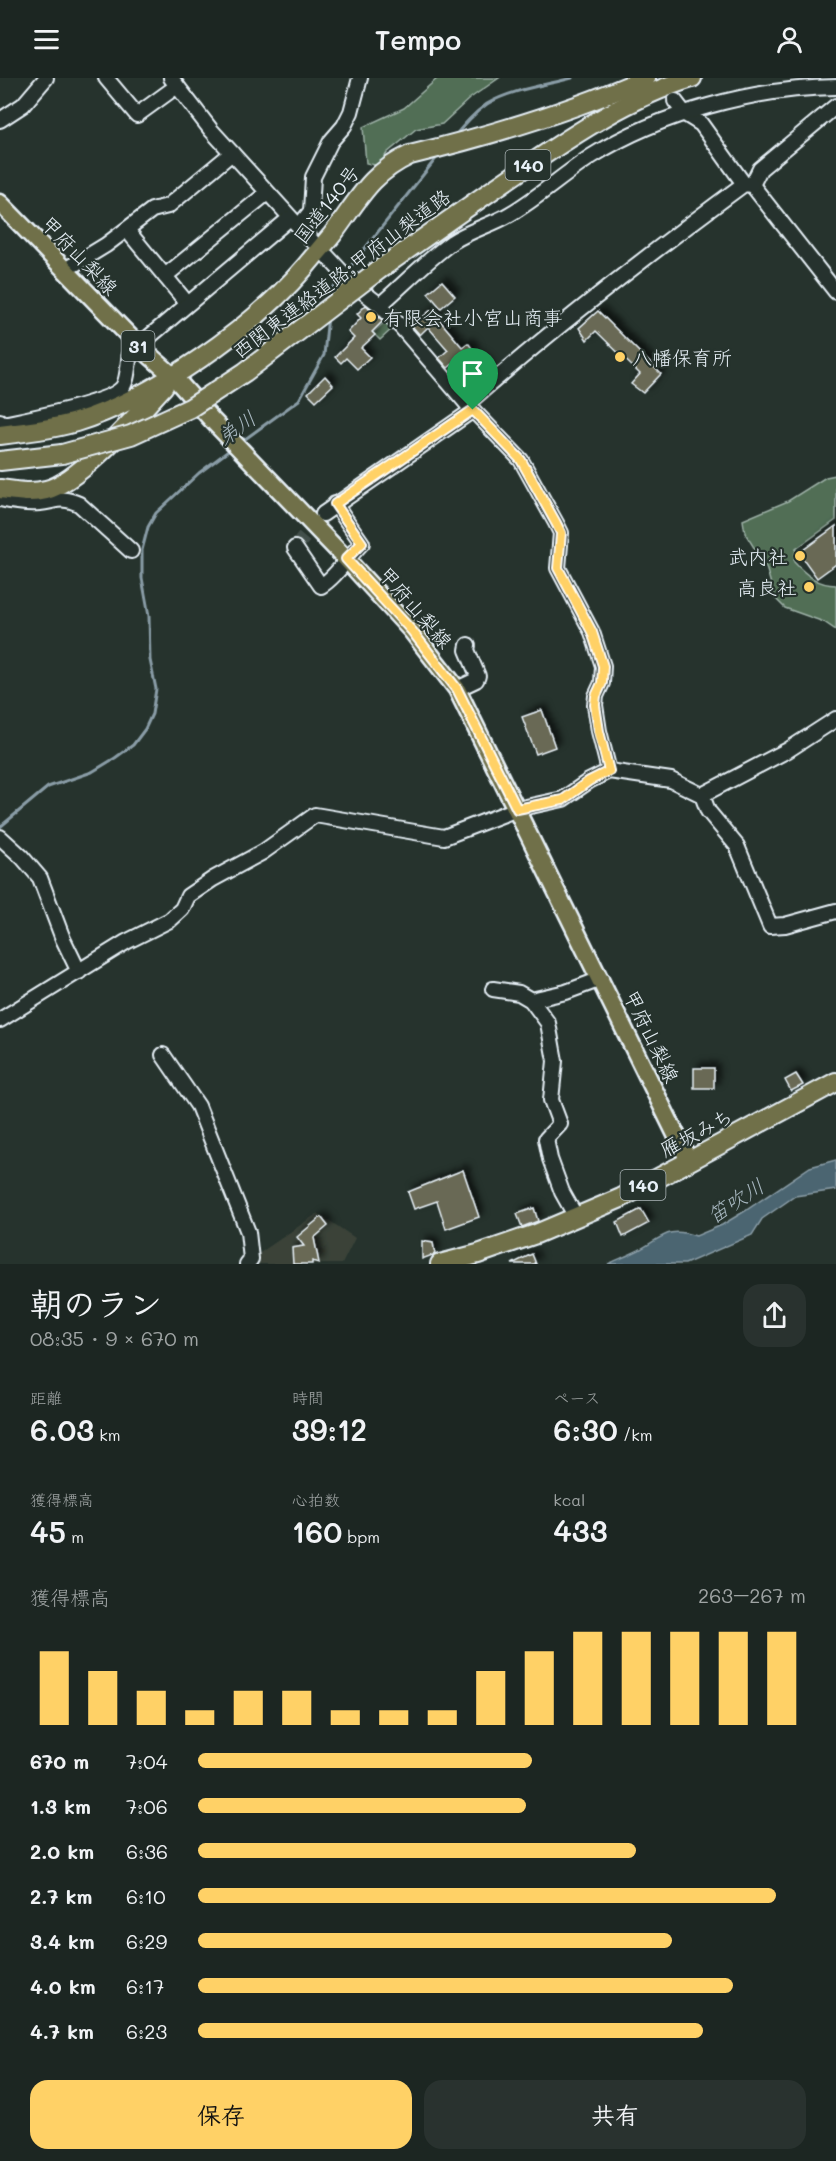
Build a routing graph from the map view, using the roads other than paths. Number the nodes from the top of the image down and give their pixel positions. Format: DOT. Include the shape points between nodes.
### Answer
graph roads {
  1 [pos="46,78"];
  2 [pos="106,78"];
  3 [pos="360,78"];
  4 [pos="646,78"];
  5 [pos="692,78"];
  6 [pos="174,82"];
  7 [pos="836,87"];
  8 [pos="675,101"];
  9 [pos="836,106"];
  10 [pos="685,114"];
  11 [pos="0,120"];
  12 [pos="232,153"];
  13 [pos="748,185"];
  14 [pos="267,193"];
  15 [pos="0,203"];
  16 [pos="294,222"];
  17 [pos="127,230"];
  18 [pos="312,241"];
  19 [pos="332,261"];
  20 [pos="65,270"];
  21 [pos="165,276"];
  22 [pos="836,292"];
  23 [pos="187,303"];
  24 [pos="380,305"];
  25 [pos="138,346"];
  26 [pos="173,376"];
  27 [pos="470,407"];
  28 [pos="1,426"];
  29 [pos="0,461"];
  30 [pos="0,489"];
  31 [pos="0,499"];
  32 [pos="335,504"];
  33 [pos="323,514"];
  34 [pos="295,548"];
  35 [pos="131,551"];
  36 [pos="346,559"];
  37 [pos="468,645"];
  38 [pos="457,689"];
  39 [pos="836,719"];
  40 [pos="609,771"];
  41 [pos="702,795"];
  42 [pos="517,809"];
  43 [pos="3,840"];
  44 [pos="836,911"];
  45 [pos="79,972"];
  46 [pos="601,979"];
  47 [pos="493,989"];
  48 [pos="531,1000"];
  49 [pos="0,1020"];
  50 [pos="163,1055"];
  51 [pos="836,1082"];
  52 [pos="689,1161"];
  53 [pos="576,1217"];
  54 [pos="247,1264"];
  55 [pos="440,1264"];
  1 -- 11 [label="street" via="23,105"];
  2 -- 6 [label="street" via="137,115"];
  3 -- 16 [label="street" via="351,112 313,177 311,211"];
  4 -- 26 [label="highway, 国道140号 / 140" via="556,114 410,155 390,166 372,180 290,285 240,329"];
  5 -- 29 [label="highway, 西関東連絡道路;甲府山梨道路 / 140, bridge" via="651,94 578,132 461,211 245,372 190,408 130,435 62,454"];
  6 -- 12 [label="street"];
  7 -- 10 [label="street" via="756,95"];
  8 -- 10 [label="street"];
  9 -- 13 [label="street" via="760,168"];
  10 -- 13 [label="street" via="701,124"];
  10 -- 24 [label="street" via="621,140 510,214 453,242"];
  12 -- 14 [label="street"];
  12 -- 17 [label="street" via="168,206 153,210"];
  13 -- 22 [label="street"];
  13 -- 27 [label="street" via="664,243 532,347"];
  14 -- 16 [label="street"];
  14 -- 21 [label="street"];
  15 -- 20 [label="main road, 甲府山梨線 / 31"];
  16 -- 18 [label="street"];
  16 -- 23 [label="street"];
  17 -- 20 [label="street"];
  17 -- 21 [label="street"];
  19 -- 24 [label="street"];
  20 -- 25 [label="main road, 甲府山梨線 / 31"];
  21 -- 23 [label="street"];
  23 -- 25 [label="street"];
  24 -- 27 [label="street"];
  25 -- 26 [label="main road, 甲府山梨線 / 31"];
  25 -- 28 [label="street" via="130,353 119,391 87,404"];
  26 -- 28 [label="highway" via="77,422 47,429"];
  26 -- 30 [label="highway" via="89,463 61,485 30,492"];
  26 -- 36 [label="main road, 甲府山梨線 / 31"];
  27 -- 32 [label="street"];
  27 -- 40 [label="street" via="521,460 561,533 558,568 592,632 603,666 595,705"];
  31 -- 35 [label="street" via="39,503 69,500 79,504"];
  32 -- 33 [label="street"];
  32 -- 36 [label="street" via="362,543"];
  34 -- 36 [label="street" via="321,586 331,580"];
  36 -- 38 [label="main road, 甲府山梨線 / 31" via="412,631"];
  37 -- 38 [label="street" via="478,676"];
  38 -- 42 [label="main road, 甲府山梨線 / 31"];
  39 -- 41 [label="street" via="788,750"];
  40 -- 41 [label="street" via="671,780"];
  40 -- 42 [label="street" via="563,800"];
  41 -- 44 [label="street" via="708,811 737,846 770,926"];
  42 -- 45 [label="street" via="444,837 315,815 263,852 188,896 170,920"];
  42 -- 46 [label="main road, 甲府山梨線 / 31"];
  43 -- 45 [label="street" via="40,878"];
  45 -- 49 [label="street"];
  46 -- 48 [label="street"];
  46 -- 52 [label="main road, 甲府山梨線 / 31"];
  47 -- 48 [label="street" via="519,993"];
  48 -- 53 [label="street" via="548,1023 555,1061 551,1100 560,1124 546,1139 550,1159"];
  50 -- 54 [label="street" via="198,1106 236,1197 248,1232 251,1259"];
  51 -- 52 [label="highway, 雁坂みち / 140"];
  52 -- 53 [label="highway, 雁坂みち / 140"];
  53 -- 55 [label="highway, 雁坂みち / 140" via="536,1234"];
}
